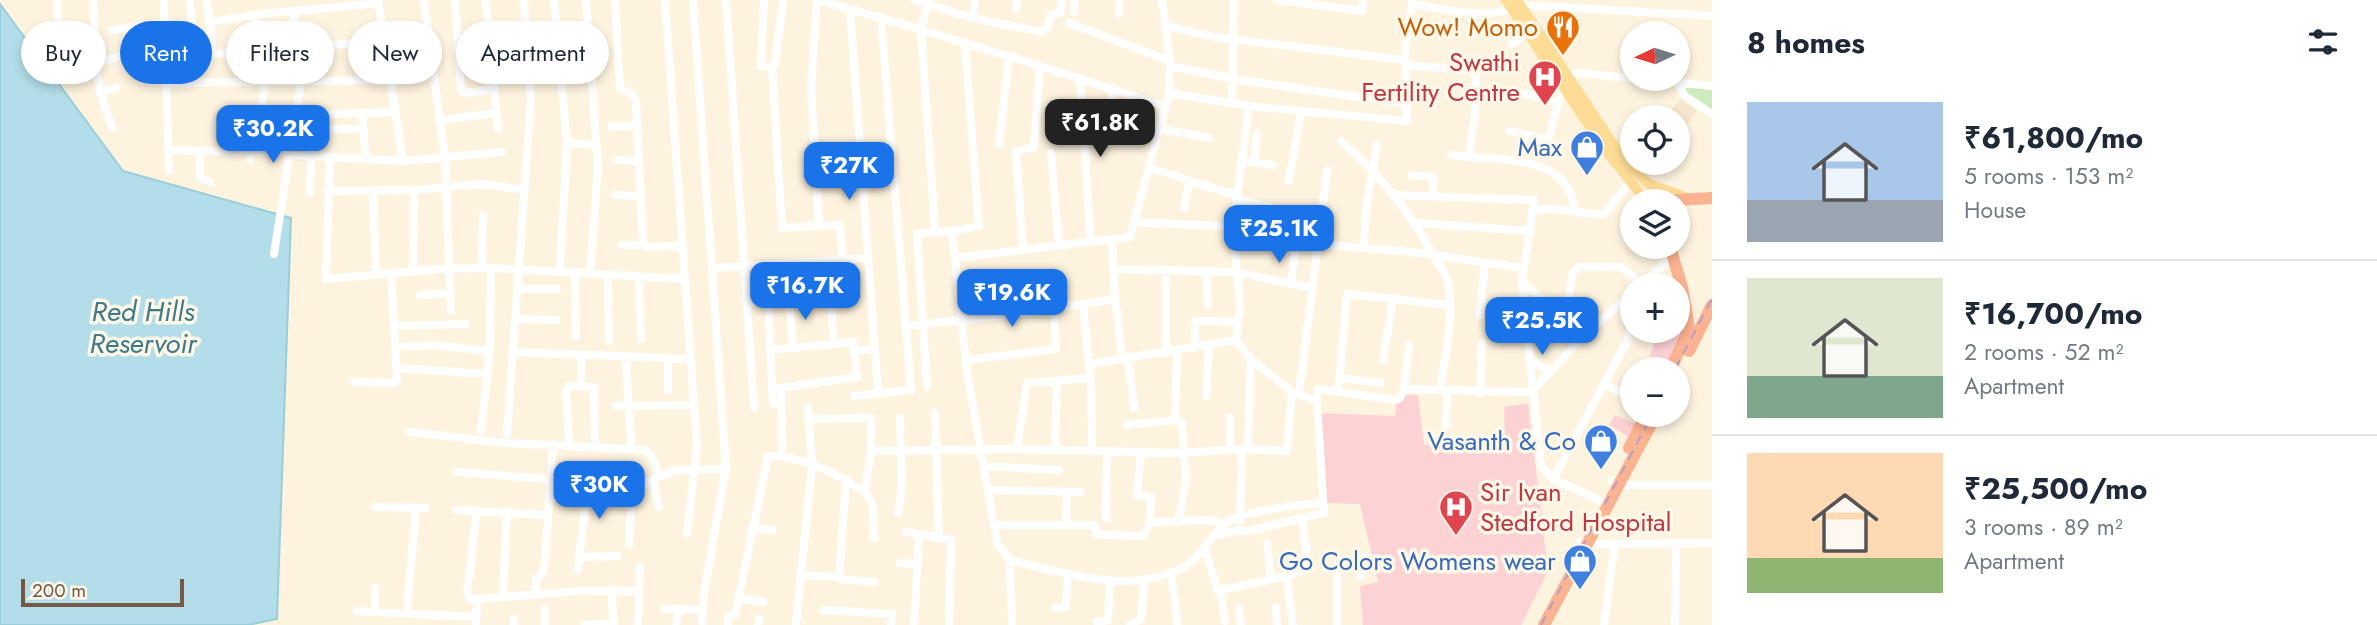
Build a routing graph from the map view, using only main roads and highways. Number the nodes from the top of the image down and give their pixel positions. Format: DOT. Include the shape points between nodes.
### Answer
graph roads {
  1 [pos="1514,4"];
  2 [pos="1564,81"];
  3 [pos="1637,189"];
  4 [pos="1712,198"];
  5 [pos="1691,199"];
  6 [pos="1709,311"];
  7 [pos="1690,322"];
  8 [pos="1686,357"];
  9 [pos="1641,427"];
  10 [pos="1649,427"];
  11 [pos="1615,483"];
  12 [pos="1584,543"];
  13 [pos="1535,625"];
  14 [pos="1544,625"];
  1 -- 2 [label="main road"];
  1 -- 2 [label="main road" via="1528,34"];
  2 -- 3 [label="main road" via="1603,147"];
  2 -- 5 [label="main road" via="1640,178"];
  4 -- 5 [label="highway"];
  6 -- 7 [label="highway" via="1695,324"];
  6 -- 8 [label="highway"];
  9 -- 11 [label="highway"];
  10 -- 11 [label="highway"];
  11 -- 12 [label="highway"];
  11 -- 12 [label="highway" via="1601,501"];
  12 -- 13 [label="highway"];
  12 -- 14 [label="highway"];
}
